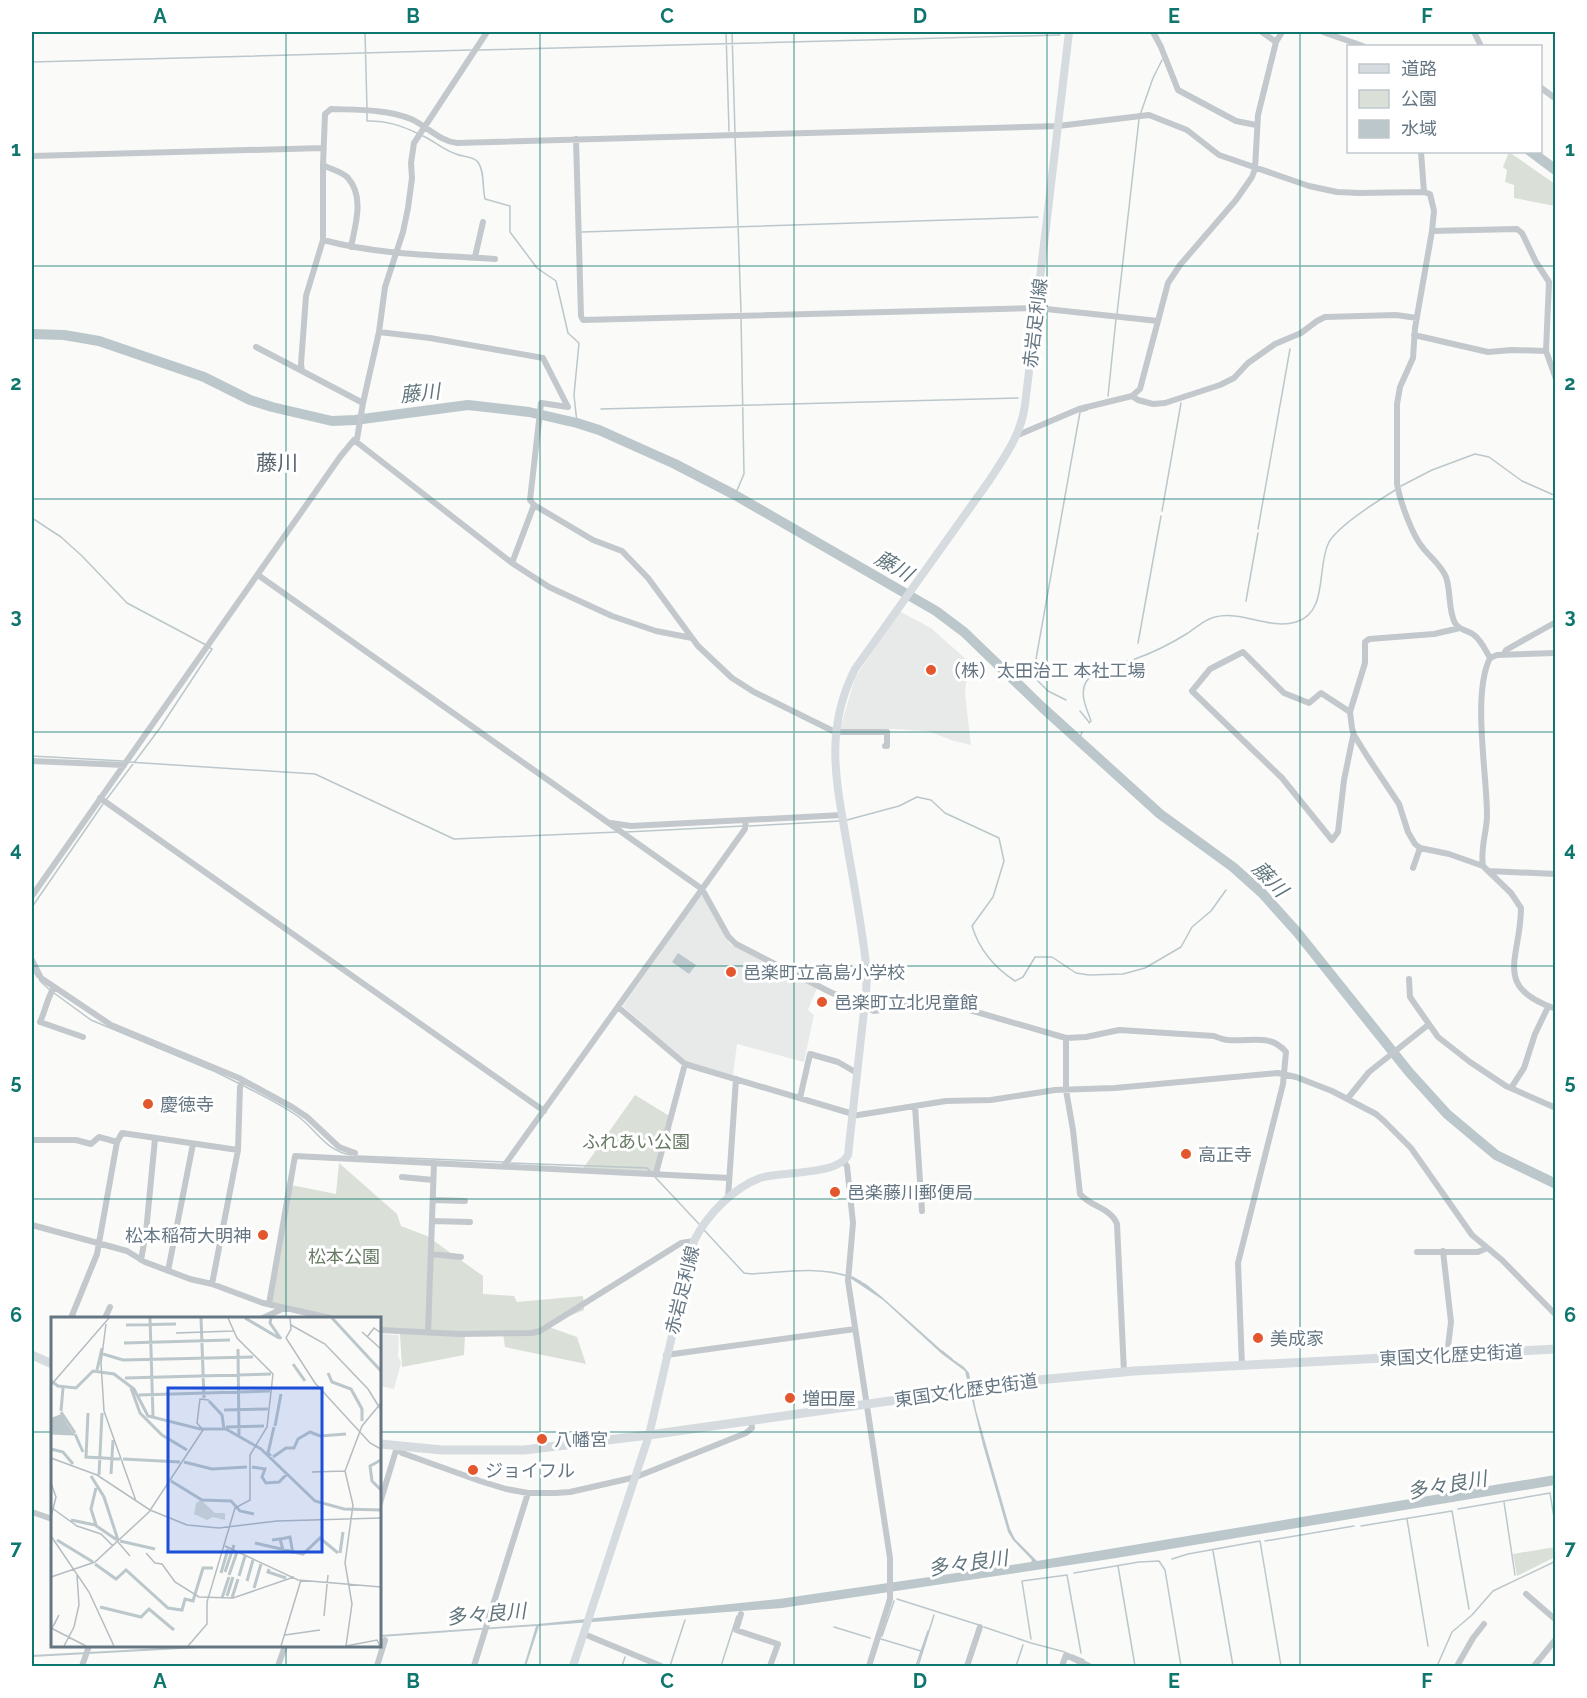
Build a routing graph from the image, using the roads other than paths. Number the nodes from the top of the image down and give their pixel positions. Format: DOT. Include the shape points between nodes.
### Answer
graph roads {
  1 [pos="487,32"];
  2 [pos="1069,32"];
  3 [pos="1153,32"];
  4 [pos="1262,32"];
  5 [pos="1282,32"];
  6 [pos="1323,32"];
  7 [pos="1276,42"];
  8 [pos="1360,45"];
  9 [pos="1542,88"];
  10 [pos="1556,99"];
  11 [pos="1256,125"];
  12 [pos="1058,126"];
  13 [pos="424,127"];
  14 [pos="576,139"];
  15 [pos="323,148"];
  16 [pos="1421,153"];
  17 [pos="32,156"];
  18 [pos="322,165"];
  19 [pos="1255,169"];
  20 [pos="1424,192"];
  21 [pos="483,222"];
  22 [pos="1432,231"];
  23 [pos="323,240"];
  24 [pos="351,247"];
  25 [pos="396,252"];
  26 [pos="475,257"];
  27 [pos="495,258"];
  28 [pos="1552,282"];
  29 [pos="1037,308"];
  30 [pos="1417,318"];
  31 [pos="1158,321"];
  32 [pos="379,332"];
  33 [pos="1414,335"];
  34 [pos="256,347"];
  35 [pos="1546,351"];
  36 [pos="302,371"];
  37 [pos="1556,379"];
  38 [pos="1132,396"];
  39 [pos="363,403"];
  40 [pos="1018,435"];
  41 [pos="354,440"];
  42 [pos="534,505"];
  43 [pos="512,563"];
  44 [pos="258,575"];
  45 [pos="1556,622"];
  46 [pos="1460,628"];
  47 [pos="692,638"];
  48 [pos="1556,652"];
  49 [pos="1504,654"];
  50 [pos="1490,658"];
  51 [pos="1350,712"];
  52 [pos="835,732"];
  53 [pos="1354,735"];
  54 [pos="885,746"];
  55 [pos="32,760"];
  56 [pos="124,765"];
  57 [pos="100,798"];
  58 [pos="843,819"];
  59 [pos="746,820"];
  60 [pos="612,824"];
  61 [pos="1420,848"];
  62 [pos="1413,868"];
  63 [pos="1486,868"];
  64 [pos="1556,874"];
  65 [pos="702,889"];
  66 [pos="32,896"];
  67 [pos="32,960"];
  68 [pos="1409,979"];
  69 [pos="54,988"];
  70 [pos="618,1007"];
  71 [pos="865,1007"];
  72 [pos="1548,1007"];
  73 [pos="1556,1010"];
  74 [pos="1428,1024"];
  75 [pos="83,1037"];
  76 [pos="1066,1038"];
  77 [pos="685,1064"];
  78 [pos="857,1073"];
  79 [pos="1285,1074"];
  80 [pos="736,1079"];
  81 [pos="243,1081"];
  82 [pos="1511,1088"];
  83 [pos="1066,1090"];
  84 [pos="800,1098"];
  85 [pos="1348,1098"];
  86 [pos="915,1106"];
  87 [pos="1556,1108"];
  88 [pos="544,1111"];
  89 [pos="852,1115"];
  90 [pos="155,1138"];
  91 [pos="32,1140"];
  92 [pos="117,1142"];
  93 [pos="193,1144"];
  94 [pos="238,1150"];
  95 [pos="356,1153"];
  96 [pos="844,1162"];
  97 [pos="434,1163"];
  98 [pos="504,1166"];
  99 [pos="656,1173"];
  100 [pos="402,1178"];
  101 [pos="729,1178"];
  102 [pos="433,1180"];
  103 [pos="728,1198"];
  104 [pos="433,1200"];
  105 [pos="465,1202"];
  106 [pos="922,1211"];
  107 [pos="432,1221"];
  108 [pos="470,1222"];
  109 [pos="32,1225"];
  110 [pos="146,1232"];
  111 [pos="174,1239"];
  112 [pos="694,1241"];
  113 [pos="99,1244"];
  114 [pos="1492,1249"];
  115 [pos="1443,1251"];
  116 [pos="1417,1252"];
  117 [pos="431,1254"];
  118 [pos="461,1257"];
  119 [pos="141,1260"];
  120 [pos="168,1271"];
  121 [pos="212,1284"];
  122 [pos="270,1304"];
  123 [pos="110,1307"];
  124 [pos="285,1307"];
  125 [pos="1556,1315"];
  126 [pos="71,1317"];
  127 [pos="105,1317"];
  128 [pos="265,1317"];
  129 [pos="326,1317"];
  130 [pos="855,1329"];
  131 [pos="381,1330"];
  132 [pos="428,1333"];
  133 [pos="1556,1349"];
  134 [pos="32,1355"];
  135 [pos="666,1355"];
  136 [pos="1447,1355"];
  137 [pos="51,1364"];
  138 [pos="1242,1366"];
  139 [pos="1124,1372"];
  140 [pos="866,1403"];
  141 [pos="751,1420"];
  142 [pos="649,1435"];
  143 [pos="381,1444"];
  144 [pos="397,1447"];
  145 [pos="636,1477"];
  146 [pos="528,1493"];
  147 [pos="381,1500"];
  148 [pos="32,1512"];
  149 [pos="51,1519"];
  150 [pos="1526,1594"];
  151 [pos="741,1614"];
  152 [pos="1556,1620"];
  153 [pos="1484,1624"];
  154 [pos="980,1627"];
  155 [pos="584,1634"];
  156 [pos="1556,1639"];
  157 [pos="385,1640"];
  158 [pos="89,1647"];
  159 [pos="285,1647"];
  160 [pos="82,1666"];
  161 [pos="278,1666"];
  162 [pos="377,1666"];
  163 [pos="474,1666"];
  164 [pos="573,1666"];
  165 [pos="661,1666"];
  166 [pos="770,1666"];
  167 [pos="869,1666"];
  168 [pos="967,1666"];
  169 [pos="1062,1666"];
  170 [pos="1089,1666"];
  171 [pos="1457,1666"];
  172 [pos="1534,1666"];
  1 -- 13 [label="street"];
  2 -- 12 [label="main road, 赤岩足利線"];
  3 -- 11 [label="street" via="1179,90 1236,121"];
  4 -- 7 [label="street"];
  5 -- 7 [label="street"];
  6 -- 8 [label="street"];
  7 -- 11 [label="street"];
  9 -- 10 [label="street"];
  11 -- 19 [label="street"];
  12 -- 14 [label="street"];
  12 -- 19 [label="street" via="1149,115 1187,130 1219,155"];
  12 -- 29 [label="main road, 赤岩足利線"];
  13 -- 14 [label="street" via="445,140 457,142"];
  13 -- 15 [label="street" via="394,114 331,109 325,114"];
  13 -- 25 [label="street" via="412,150 408,208"];
  14 -- 29 [label="street" via="583,321"];
  15 -- 17 [label="street"];
  15 -- 18 [label="street"];
  16 -- 20 [label="street"];
  18 -- 23 [label="street"];
  18 -- 24 [label="street" via="348,177 355,191 359,208"];
  19 -- 20 [label="street" via="1337,192"];
  19 -- 31 [label="street" via="1236,200 1172,276"];
  20 -- 22 [label="street" via="1432,199"];
  21 -- 26 [label="street"];
  22 -- 28 [label="street" via="1519,230"];
  22 -- 30 [label="street"];
  23 -- 24 [label="street"];
  23 -- 36 [label="street" via="306,296"];
  24 -- 25 [label="street"];
  25 -- 26 [label="street"];
  25 -- 32 [label="street" via="385,287"];
  26 -- 27 [label="street"];
  28 -- 35 [label="street"];
  29 -- 31 [label="street"];
  29 -- 40 [label="main road, 赤岩足利線"];
  30 -- 33 [label="street"];
  30 -- 38 [label="street" via="1325,317 1275,344 1220,385 1166,404"];
  31 -- 38 [label="street" via="1144,380"];
  32 -- 39 [label="street"];
  32 -- 42 [label="street" via="543,358 568,407 541,404 530,500"];
  33 -- 35 [label="street" via="1482,351"];
  33 -- 46 [label="street" via="1413,358 1397,404 1397,484 1417,538 1446,578 1454,621"];
  34 -- 36 [label="street"];
  35 -- 37 [label="street"];
  36 -- 39 [label="street"];
  38 -- 40 [label="street" via="1079,409"];
  39 -- 41 [label="street"];
  40 -- 52 [label="main road, 赤岩足利線" via="855,669 844,693"];
  41 -- 43 [label="street"];
  41 -- 44 [label="street"];
  42 -- 43 [label="street"];
  42 -- 47 [label="street" via="593,540 622,551 648,578"];
  43 -- 47 [label="street" via="595,610 656,631"];
  44 -- 56 [label="street"];
  44 -- 60 [label="street"];
  45 -- 49 [label="street"];
  46 -- 50 [label="street" via="1477,637"];
  46 -- 51 [label="street" via="1365,642 1365,663"];
  47 -- 52 [label="street" via="732,678"];
  48 -- 49 [label="street"];
  49 -- 50 [label="street"];
  50 -- 63 [label="street" via="1483,678 1482,720"];
  51 -- 53 [label="street"];
  51 -- 53 [label="street" via="1321,693 1309,703 1284,693 1243,652 1210,669 1192,691 1282,778 1332,840 1338,832"];
  52 -- 54 [label="street" via="887,732"];
  52 -- 58 [label="main road"];
  53 -- 61 [label="street" via="1399,804 1408,832"];
  55 -- 56 [label="street"];
  56 -- 57 [label="street"];
  57 -- 66 [label="street"];
  57 -- 88 [label="street"];
  58 -- 59 [label="street"];
  58 -- 71 [label="main road" via="866,964"];
  59 -- 60 [label="street"];
  59 -- 65 [label="street" via="745,829"];
  60 -- 65 [label="street"];
  61 -- 62 [label="street"];
  61 -- 63 [label="street"];
  63 -- 64 [label="street"];
  63 -- 72 [label="street" via="1521,908 1512,974 1527,997"];
  65 -- 70 [label="street"];
  65 -- 71 [label="street" via="736,944"];
  67 -- 69 [label="street" via="40,978"];
  68 -- 74 [label="street" via="1410,997"];
  69 -- 75 [label="street" via="40,1022"];
  69 -- 81 [label="street" via="111,1025"];
  70 -- 77 [label="street"];
  70 -- 88 [label="street"];
  71 -- 76 [label="street" via="874,1011 942,1002"];
  71 -- 78 [label="main road"];
  72 -- 73 [label="street"];
  72 -- 82 [label="street" via="1524,1068"];
  74 -- 82 [label="street" via="1470,1062"];
  74 -- 85 [label="street" via="1369,1072"];
  76 -- 79 [label="street" via="1119,1030 1228,1040 1259,1038 1286,1052"];
  76 -- 83 [label="street"];
  77 -- 80 [label="street"];
  77 -- 99 [label="street"];
  78 -- 84 [label="street" via="838,1062 810,1054"];
  78 -- 89 [label="main road"];
  79 -- 83 [label="street"];
  79 -- 85 [label="street"];
  79 -- 138 [label="street" via="1238,1263"];
  80 -- 84 [label="street"];
  80 -- 101 [label="street"];
  81 -- 94 [label="street"];
  81 -- 95 [label="street" via="292,1107 339,1147"];
  82 -- 87 [label="street"];
  83 -- 86 [label="street"];
  83 -- 139 [label="street" via="1080,1194 1110,1213 1117,1224"];
  84 -- 89 [label="street"];
  85 -- 114 [label="street" via="1376,1114 1403,1139 1468,1230"];
  86 -- 89 [label="street"];
  86 -- 106 [label="street"];
  88 -- 98 [label="street"];
  89 -- 96 [label="main road" via="850,1147"];
  90 -- 92 [label="street" via="122,1133"];
  90 -- 93 [label="street"];
  90 -- 110 [label="street"];
  91 -- 92 [label="street" via="91,1144 99,1137"];
  92 -- 113 [label="street"];
  93 -- 94 [label="street"];
  93 -- 111 [label="street"];
  94 -- 121 [label="street"];
  96 -- 103 [label="main road, 赤岩足利線" via="762,1178"];
  96 -- 130 [label="street" via="853,1223 847,1271"];
  97 -- 98 [label="street"];
  97 -- 102 [label="street"];
  97 -- 122 [label="street" via="295,1156"];
  98 -- 99 [label="street"];
  99 -- 101 [label="street"];
  100 -- 102 [label="street"];
  101 -- 103 [label="street"];
  102 -- 104 [label="street"];
  103 -- 112 [label="main road, 赤岩足利線" via="706,1219"];
  104 -- 105 [label="street"];
  104 -- 107 [label="street"];
  107 -- 108 [label="street"];
  107 -- 117 [label="street"];
  109 -- 113 [label="street"];
  110 -- 111 [label="street"];
  110 -- 119 [label="street"];
  111 -- 120 [label="street"];
  112 -- 132 [label="street" via="681,1243 540,1331"];
  112 -- 135 [label="main road, 赤岩足利線"];
  113 -- 119 [label="street" via="127,1251"];
  113 -- 126 [label="street"];
  114 -- 115 [label="street"];
  114 -- 125 [label="street"];
  115 -- 116 [label="street"];
  115 -- 136 [label="street" via="1451,1322"];
  117 -- 118 [label="street"];
  117 -- 132 [label="street"];
  119 -- 120 [label="street"];
  120 -- 121 [label="street"];
  121 -- 122 [label="street"];
  122 -- 124 [label="street"];
  123 -- 127 [label="street"];
  124 -- 128 [label="street"];
  124 -- 129 [label="street"];
  130 -- 135 [label="street"];
  130 -- 140 [label="street"];
  131 -- 132 [label="street"];
  133 -- 136 [label="highway, 東国文化歴史街道"];
  134 -- 137 [label="highway"];
  135 -- 142 [label="main road, 赤岩足利線"];
  136 -- 138 [label="highway, 東国文化歴史街道"];
  138 -- 139 [label="highway, 東国文化歴史街道"];
  139 -- 140 [label="highway, 東国文化歴史街道" via="1032,1380"];
  140 -- 141 [label="highway, 東国文化歴史街道"];
  140 -- 167 [label="street" via="891,1577 890,1594"];
  141 -- 142 [label="highway, 東国文化歴史街道"];
  141 -- 145 [label="street" via="752,1428 746,1433"];
  142 -- 144 [label="highway, 東国文化歴史街道" via="524,1450"];
  142 -- 145 [label="main road, 赤岩足利線"];
  143 -- 144 [label="highway, 東国文化歴史街道"];
  144 -- 146 [label="street" via="402,1453 480,1481"];
  144 -- 147 [label="street"];
  145 -- 146 [label="street" via="570,1492"];
  145 -- 155 [label="main road, 赤岩足利線"];
  146 -- 163 [label="street"];
  148 -- 149 [label="street"];
  150 -- 152 [label="street"];
  151 -- 166 [label="street" via="736,1630 778,1644"];
  153 -- 171 [label="street"];
  154 -- 168 [label="street"];
  155 -- 164 [label="main road, 赤岩足利線"];
  155 -- 165 [label="street"];
  156 -- 172 [label="street"];
  157 -- 162 [label="street"];
  158 -- 160 [label="street"];
  159 -- 161 [label="street"];
  169 -- 170 [label="street" via="1066,1655"];
}
